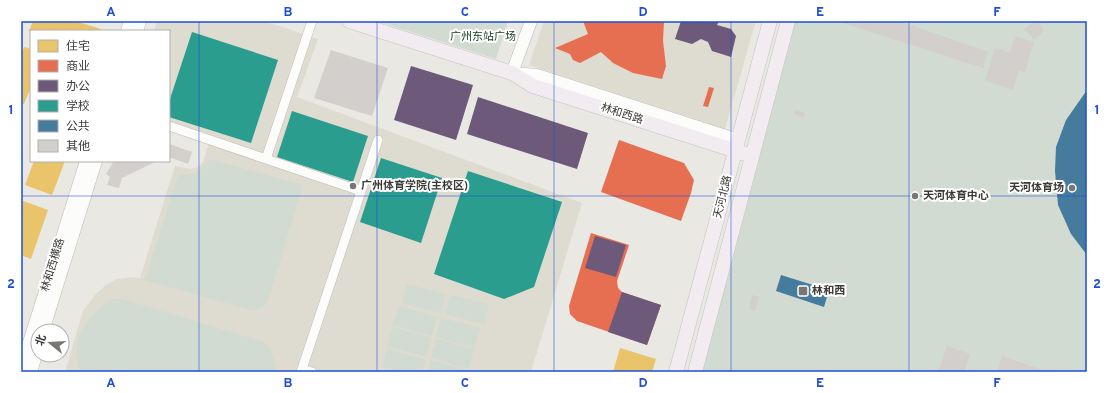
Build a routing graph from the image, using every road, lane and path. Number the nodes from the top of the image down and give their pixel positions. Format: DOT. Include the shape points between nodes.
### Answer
graph roads {
  1 [pos="312,21"];
  2 [pos="349,21"];
  3 [pos="531,21"];
  4 [pos="770,21"];
  5 [pos="788,21"];
  6 [pos="512,73"];
  7 [pos="170,126"];
  8 [pos="378,140"];
  9 [pos="736,145"];
  10 [pos="752,156"];
  11 [pos="266,159"];
  12 [pos="86,162"];
  13 [pos="96,162"];
  14 [pos="361,191"];
  15 [pos="45,323"];
  16 [pos="21,368"];
  17 [pos="301,370"];
  18 [pos="312,372"];
  19 [pos="676,372"];
  20 [pos="695,372"];
  1 -- 11 [label="street"];
  2 -- 6 [label="main road, 林和西路"];
  3 -- 6 [label="main road"];
  4 -- 9 [label="main road, 天河北路"];
  5 -- 10 [label="main road, 天河北路"];
  6 -- 9 [label="main road, 林和西路" via="533,86"];
  7 -- 11 [label="street"];
  8 -- 14 [label="street"];
  9 -- 10 [label="main road, 林和西路"];
  9 -- 19 [label="main road, 天河北路"];
  10 -- 20 [label="main road, 天河北路"];
  11 -- 14 [label="street"];
  12 -- 16 [label="main road, 林和西横路"];
  13 -- 15 [label="main road, 林和西横路"];
  14 -- 17 [label="street"];
  17 -- 18 [label="street"];
}
